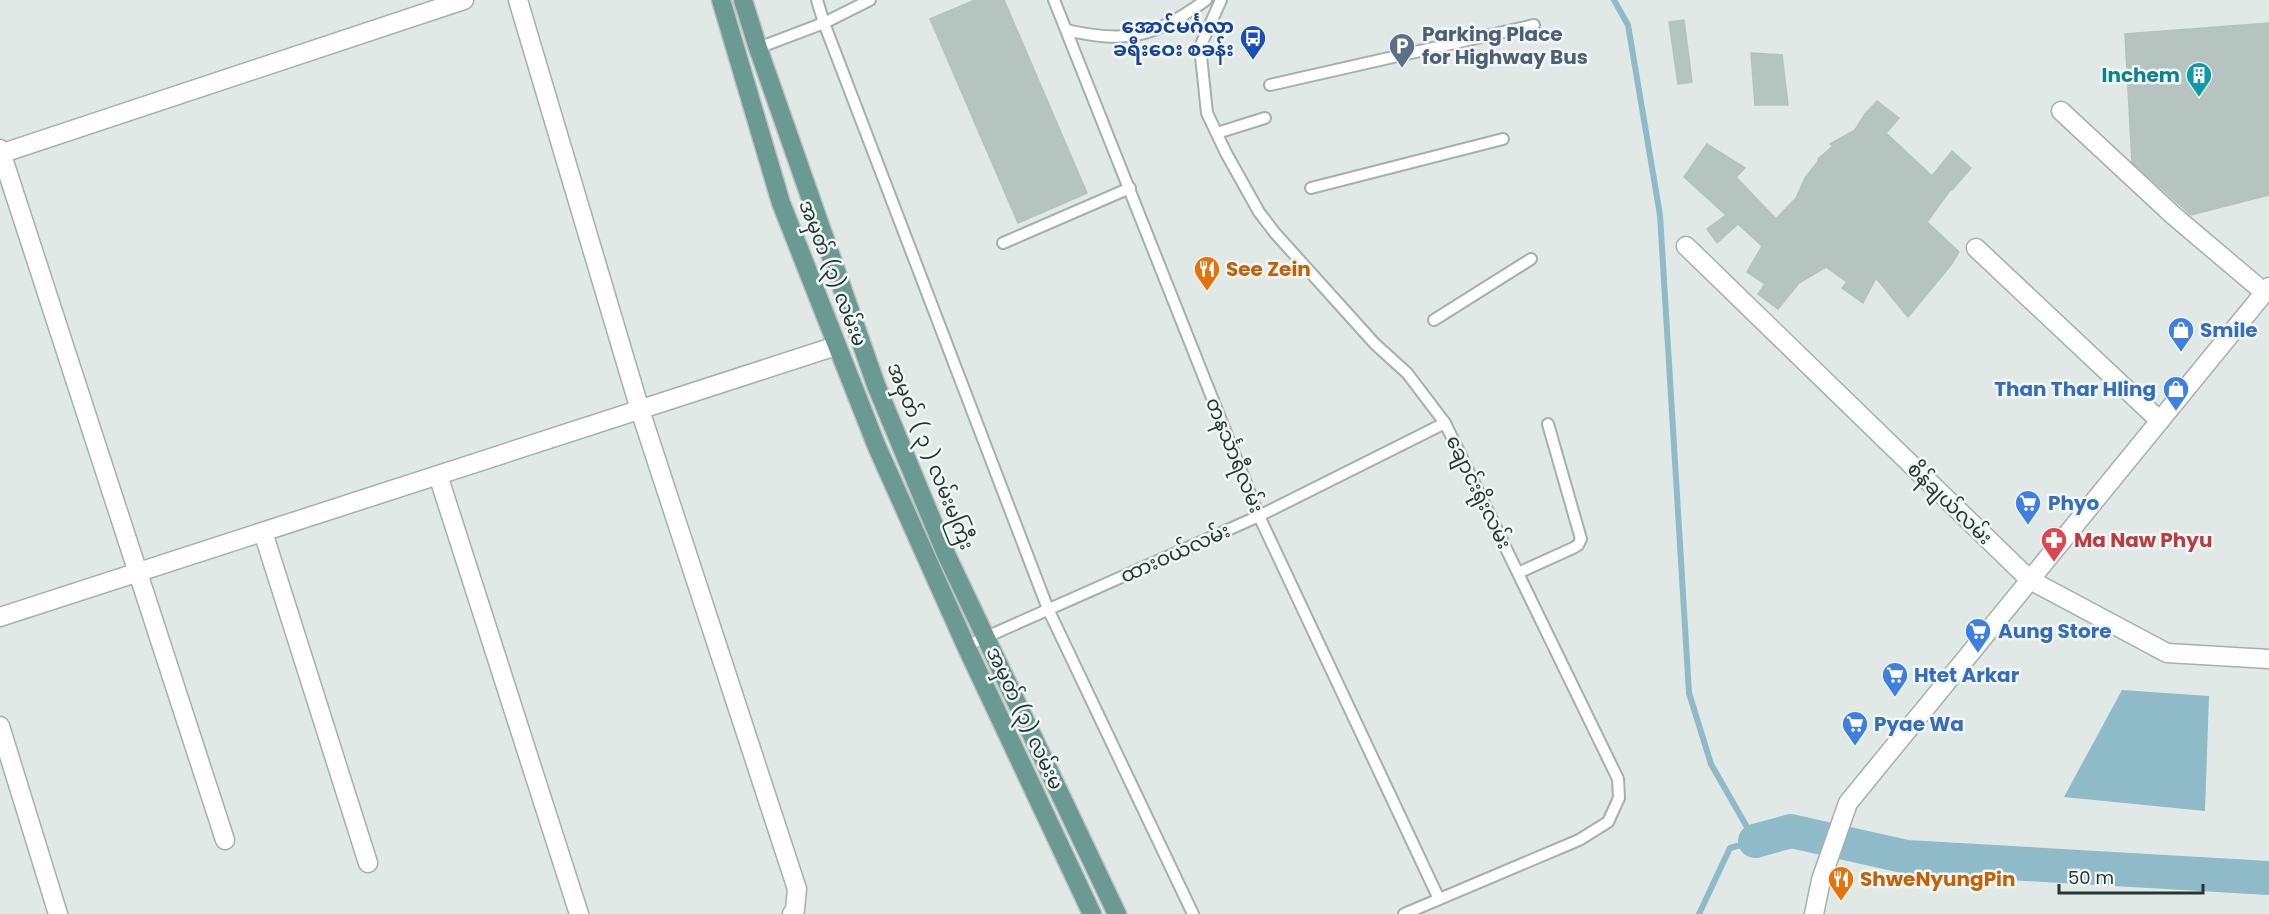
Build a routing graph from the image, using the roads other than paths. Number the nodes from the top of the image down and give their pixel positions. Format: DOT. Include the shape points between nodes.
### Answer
graph roads {
  1 [pos="464,0"];
  2 [pos="518,0"];
  3 [pos="721,0"];
  4 [pos="743,0"];
  5 [pos="817,0"];
  6 [pos="870,0"];
  7 [pos="1054,0"];
  8 [pos="1206,0"];
  9 [pos="1221,0"];
  10 [pos="824,23"];
  11 [pos="1534,25"];
  12 [pos="1066,30"];
  13 [pos="758,48"];
  14 [pos="1270,85"];
  15 [pos="2061,111"];
  16 [pos="1265,118"];
  17 [pos="1217,133"];
  18 [pos="1503,139"];
  19 [pos="0,152"];
  20 [pos="1130,188"];
  21 [pos="1311,188"];
  22 [pos="1003,243"];
  23 [pos="1686,246"];
  24 [pos="1976,248"];
  25 [pos="1531,259"];
  26 [pos="2267,290"];
  27 [pos="1434,320"];
  28 [pos="848,342"];
  29 [pos="640,410"];
  30 [pos="2160,421"];
  31 [pos="1445,423"];
  32 [pos="1548,424"];
  33 [pos="438,476"];
  34 [pos="1259,516"];
  35 [pos="263,532"];
  36 [pos="137,573"];
  37 [pos="1518,573"];
  38 [pos="2030,580"];
  39 [pos="1048,609"];
  40 [pos="0,617"];
  41 [pos="986,637"];
  42 [pos="966,646"];
  43 [pos="2269,659"];
  44 [pos="0,726"];
  45 [pos="225,840"];
  46 [pos="368,863"];
  47 [pos="1439,899"];
  48 [pos="58,914"];
  49 [pos="579,914"];
  50 [pos="792,914"];
  51 [pos="1092,914"];
  52 [pos="1117,914"];
  53 [pos="1193,914"];
  54 [pos="1404,914"];
  55 [pos="1814,914"];
  1 -- 19 [label="street"];
  2 -- 29 [label="street"];
  3 -- 28 [label="main road, အမှတ် (၃) လမ်းမ" via="781,203"];
  4 -- 13 [label="main road, အမှတ် ( ၃ ) လမ်းမကြီး"];
  5 -- 10 [label="lane"];
  6 -- 10 [label="lane"];
  7 -- 12 [label="lane, တနင်္သာရီလမ်း"];
  8 -- 12 [label="lane" via="1166,26 1126,38"];
  9 -- 17 [label="lane, ချောင်းရိုးလမ်း" via="1200,47 1207,113"];
  10 -- 13 [label="lane"];
  10 -- 39 [label="lane"];
  11 -- 14 [label="lane"];
  12 -- 20 [label="lane, တနင်္သာရီလမ်း"];
  13 -- 28 [label="main road, အမှတ် ( ၃ ) လမ်းမကြီး"];
  15 -- 26 [label="street" via="2174,216"];
  16 -- 17 [label="lane"];
  17 -- 31 [label="lane, ချောင်းရိုးလမ်း" via="1258,212 1375,344 1407,373"];
  18 -- 21 [label="lane"];
  19 -- 36 [label="street"];
  20 -- 22 [label="lane"];
  20 -- 34 [label="lane, တနင်္သာရီလမ်း"];
  23 -- 38 [label="street, စိန်ချယ်လမ်း"];
  24 -- 30 [label="street"];
  25 -- 27 [label="lane"];
  26 -- 30 [label="street"];
  28 -- 29 [label="street"];
  28 -- 41 [label="main road, အမှတ် ( ၃ ) လမ်းမကြီး" via="876,385 942,544"];
  28 -- 42 [label="main road, အမှတ် (၃) လမ်းမ" via="877,447"];
  29 -- 33 [label="street"];
  29 -- 50 [label="street" via="797,889"];
  30 -- 38 [label="street"];
  31 -- 34 [label="lane, ထားဝယ်လမ်း"];
  31 -- 37 [label="lane, ချောင်းရိုးလမ်း"];
  32 -- 37 [label="lane" via="1581,539 1573,548"];
  33 -- 35 [label="street"];
  33 -- 49 [label="street"];
  34 -- 39 [label="lane, ထားဝယ်လမ်း"];
  34 -- 47 [label="lane, တနင်္သာရီလမ်း"];
  35 -- 36 [label="street"];
  35 -- 46 [label="street"];
  36 -- 40 [label="street"];
  36 -- 45 [label="street"];
  37 -- 47 [label="lane, ချောင်းရိုးလမ်း" via="1618,779 1618,798 1608,822 1579,840"];
  38 -- 43 [label="street, စိန်ချယ်လမ်း" via="2167,652"];
  38 -- 55 [label="street" via="1848,803 1821,880"];
  39 -- 41 [label="lane, ထားဝယ်လမ်း"];
  39 -- 53 [label="lane"];
  41 -- 42 [label="lane, ထားဝယ်လမ်း"];
  41 -- 52 [label="main road, အမှတ် ( ၃ ) လမ်းမကြီး"];
  42 -- 51 [label="main road, အမှတ် (၃) လမ်းမ"];
  44 -- 48 [label="street"];
  47 -- 54 [label="lane, ချောင်းရိုးလမ်း"];
}
